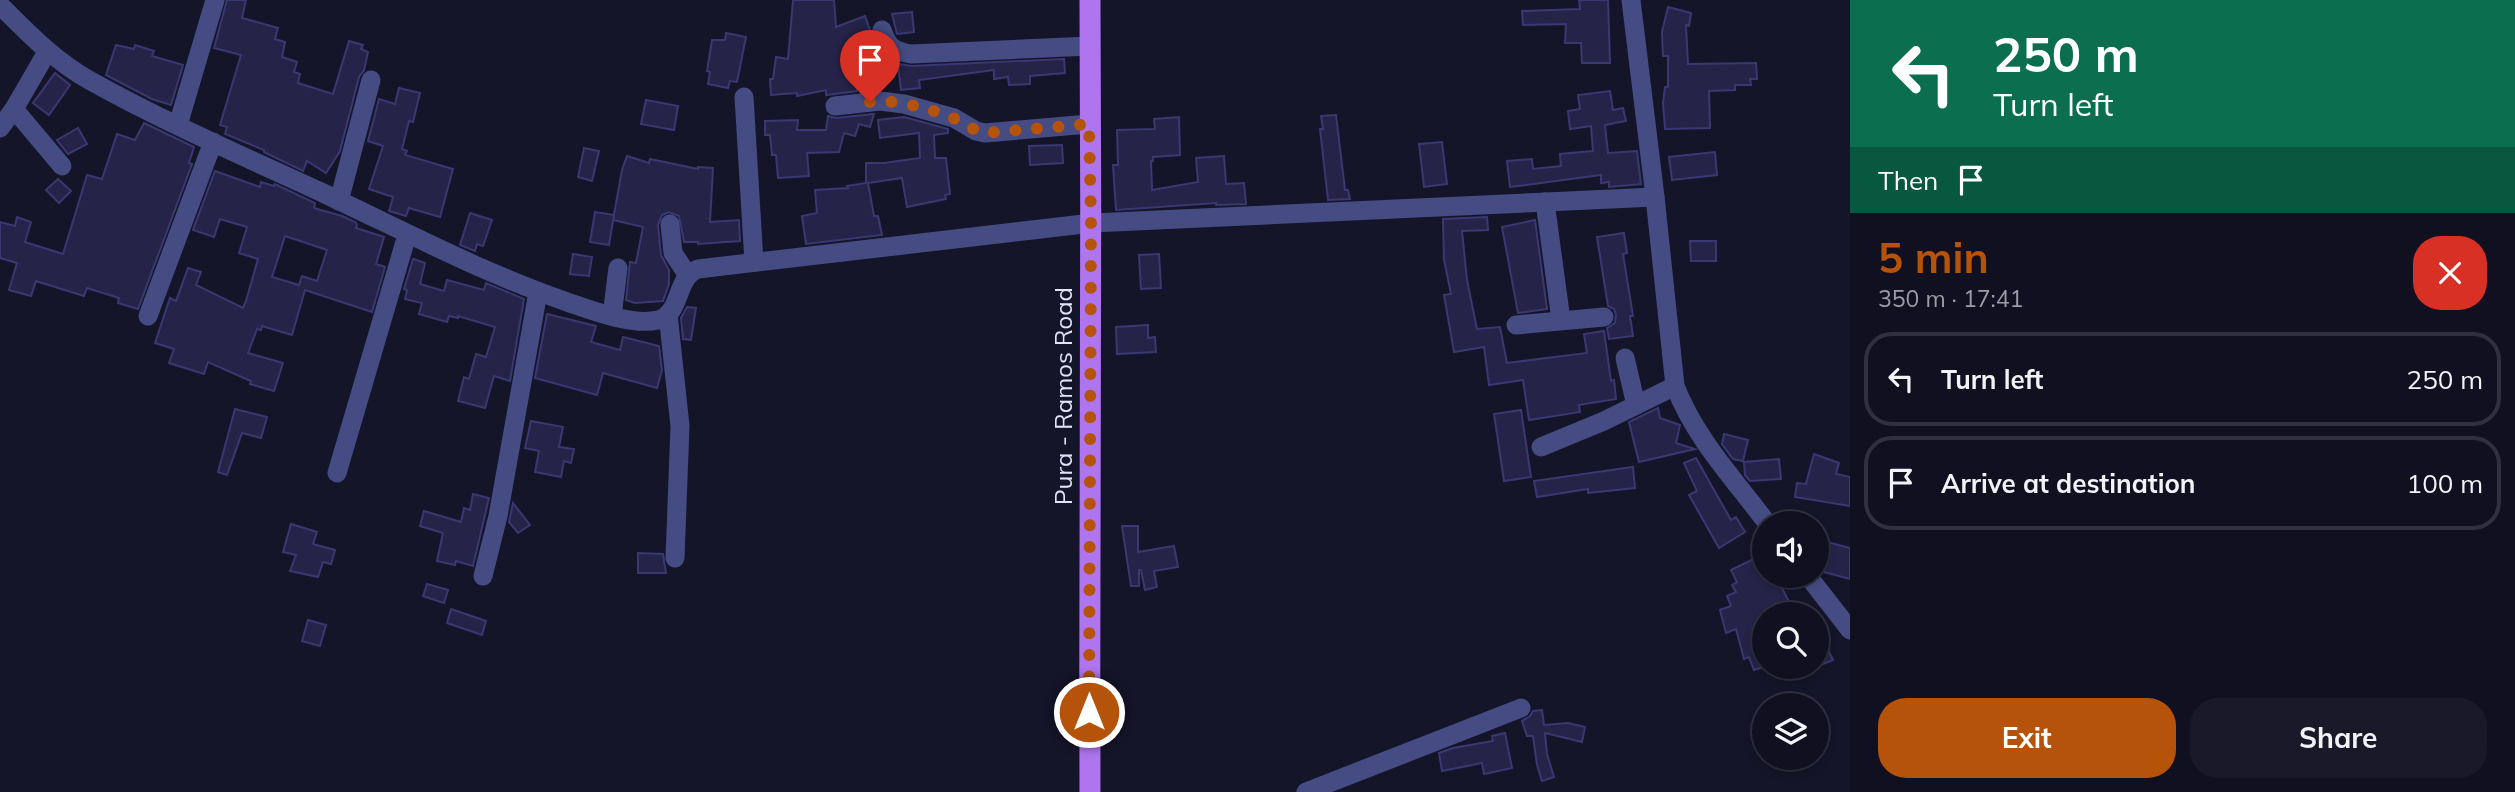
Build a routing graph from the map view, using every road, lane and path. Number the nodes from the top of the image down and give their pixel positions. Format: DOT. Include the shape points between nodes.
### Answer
graph roads {
  1 [pos="215,0"];
  2 [pos="1090,0"];
  3 [pos="1631,0"];
  4 [pos="0,5"];
  5 [pos="882,30"];
  6 [pos="1090,46"];
  7 [pos="47,51"];
  8 [pos="371,80"];
  9 [pos="868,81"];
  10 [pos="744,97"];
  11 [pos="870,102"];
  12 [pos="835,106"];
  13 [pos="14,109"];
  14 [pos="178,124"];
  15 [pos="1089,124"];
  16 [pos="0,128"];
  17 [pos="213,142"];
  18 [pos="62,166"];
  19 [pos="1656,197"];
  20 [pos="339,201"];
  21 [pos="1545,202"];
  22 [pos="1091,223"];
  23 [pos="670,224"];
  24 [pos="407,234"];
  25 [pos="754,262"];
  26 [pos="618,268"];
  27 [pos="687,274"];
  28 [pos="538,292"];
  29 [pos="668,314"];
  30 [pos="148,316"];
  31 [pos="612,316"];
  32 [pos="1604,317"];
  33 [pos="1561,320"];
  34 [pos="1516,325"];
  35 [pos="1625,358"];
  36 [pos="1675,386"];
  37 [pos="1636,405"];
  38 [pos="1541,447"];
  39 [pos="337,473"];
  40 [pos="1758,511"];
  41 [pos="675,558"];
  42 [pos="483,576"];
  43 [pos="1818,588"];
  44 [pos="1850,629"];
  45 [pos="1521,708"];
  46 [pos="1090,792"];
  47 [pos="1306,792"];
  1 -- 14 [label="street"];
  2 -- 6 [label="main road, Pura - Ramos Road"];
  3 -- 19 [label="street"];
  4 -- 7 [label="street"];
  5 -- 6 [label="street" via="893,50 911,54"];
  6 -- 15 [label="main road, Pura - Ramos Road"];
  7 -- 13 [label="street"];
  7 -- 14 [label="street" via="88,79"];
  8 -- 20 [label="street"];
  9 -- 11 [label="street"];
  10 -- 25 [label="street"];
  11 -- 12 [label="street"];
  11 -- 15 [label="street" via="904,104 954,118 985,133"];
  13 -- 16 [label="street"];
  13 -- 18 [label="street"];
  14 -- 17 [label="street"];
  15 -- 22 [label="main road, Pura - Ramos Road"];
  17 -- 20 [label="street"];
  17 -- 30 [label="street"];
  19 -- 21 [label="street"];
  19 -- 36 [label="street"];
  20 -- 24 [label="street"];
  21 -- 22 [label="street"];
  21 -- 33 [label="street"];
  22 -- 25 [label="street"];
  22 -- 46 [label="main road, Pura - Ramos Road"];
  23 -- 27 [label="street" via="673,253"];
  24 -- 28 [label="street"];
  24 -- 39 [label="street"];
  25 -- 27 [label="street"];
  26 -- 31 [label="street"];
  27 -- 29 [label="street"];
  28 -- 31 [label="street"];
  28 -- 42 [label="street"];
  29 -- 31 [label="street" via="643,321"];
  29 -- 41 [label="street" via="680,426"];
  32 -- 33 [label="street"];
  33 -- 34 [label="street"];
  35 -- 37 [label="street"];
  36 -- 37 [label="street"];
  36 -- 40 [label="street" via="1695,428"];
  37 -- 38 [label="street"];
  43 -- 44 [label="street"];
  45 -- 47 [label="street"];
}
